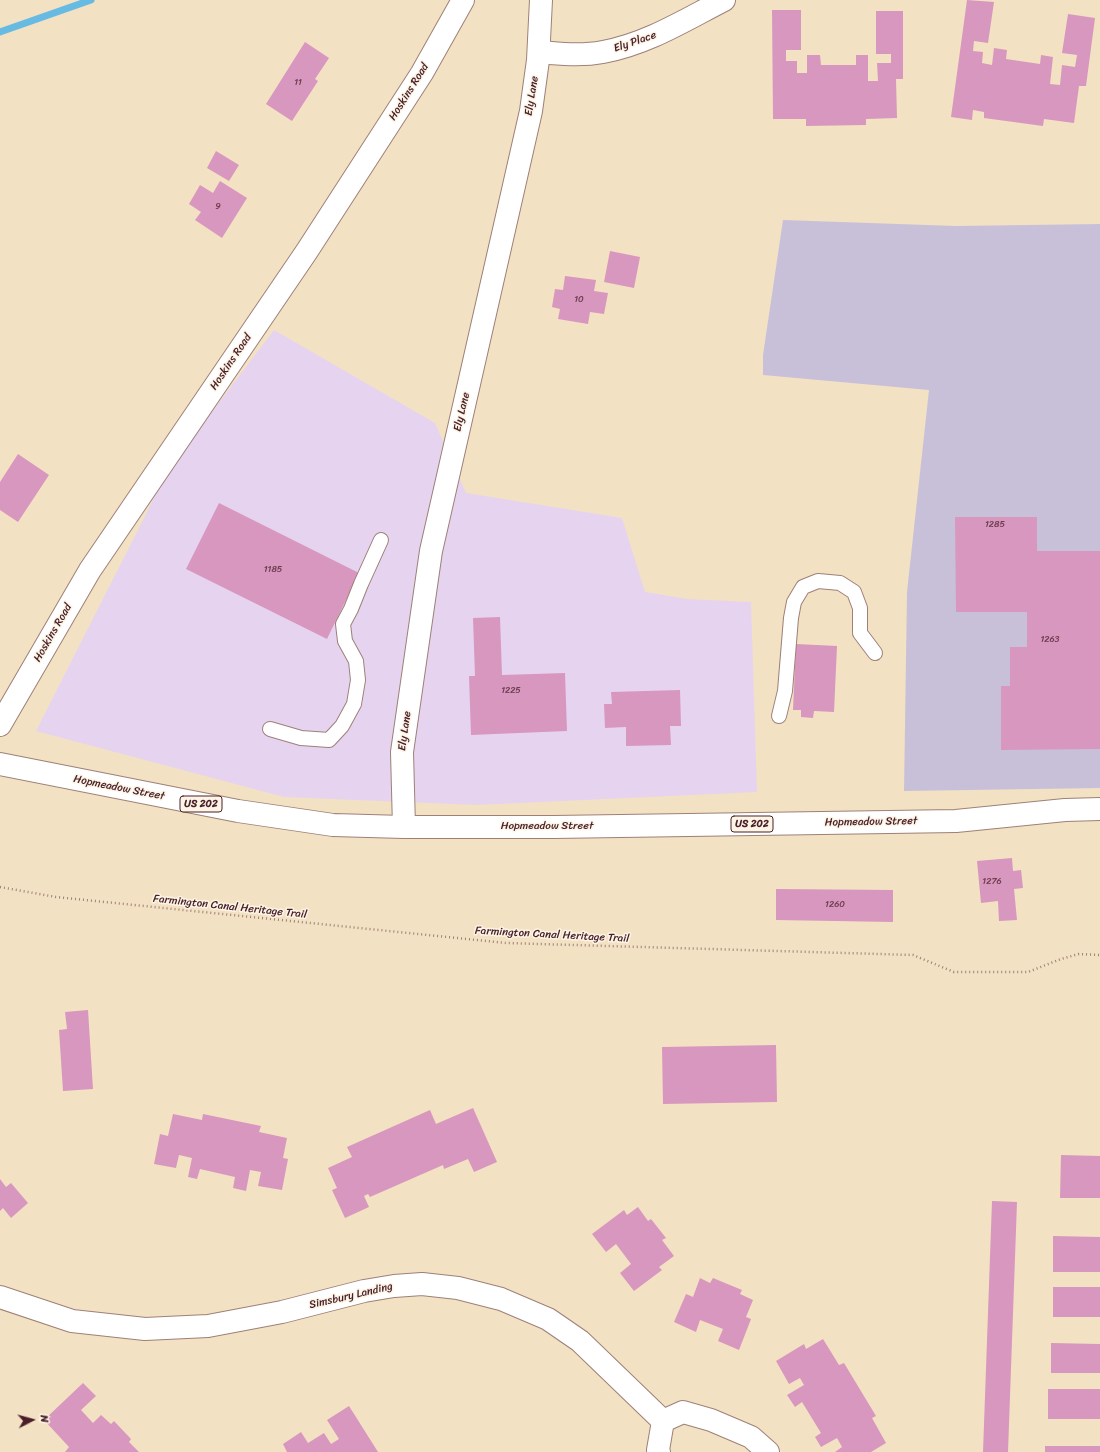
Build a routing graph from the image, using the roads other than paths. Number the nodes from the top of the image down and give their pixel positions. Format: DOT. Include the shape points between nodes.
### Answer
graph roads {
  1 [pos="463,0"];
  2 [pos="542,0"];
  3 [pos="724,0"];
  4 [pos="539,52"];
  5 [pos="381,540"];
  6 [pos="875,653"];
  7 [pos="779,716"];
  8 [pos="0,725"];
  9 [pos="270,729"];
  10 [pos="0,764"];
  11 [pos="1100,809"];
  12 [pos="404,827"];
  13 [pos="0,1297"];
  14 [pos="663,1421"];
  15 [pos="659,1452"];
  16 [pos="768,1452"];
  1 -- 8 [label="main road, Hoskins Road" via="422,73 307,251 90,570"];
  2 -- 4 [label="main road, Ely Lane"];
  3 -- 4 [label="main road, Ely Place" via="656,36 625,47 581,54"];
  4 -- 12 [label="main road, Ely Lane" via="531,111 431,551 402,752"];
  5 -- 9 [label="lane" via="343,624 345,641 356,661 358,680 354,704 342,726 329,740 301,738"];
  6 -- 7 [label="lane" via="860,633 860,608 854,592 840,583 818,581 803,587 792,610 785,691"];
  10 -- 12 [label="main road, Hopmeadow Street / US 202" via="238,811 333,825"];
  11 -- 12 [label="main road, Hopmeadow Street / US 202" via="948,821"];
  13 -- 14 [label="main road, Simsbury Landing" via="72,1320 145,1329 208,1326 394,1286 422,1284 458,1288 501,1299 548,1319 580,1341"];
  14 -- 15 [label="main road"];
  14 -- 16 [label="main road" via="683,1412 711,1420 751,1437"];
}
